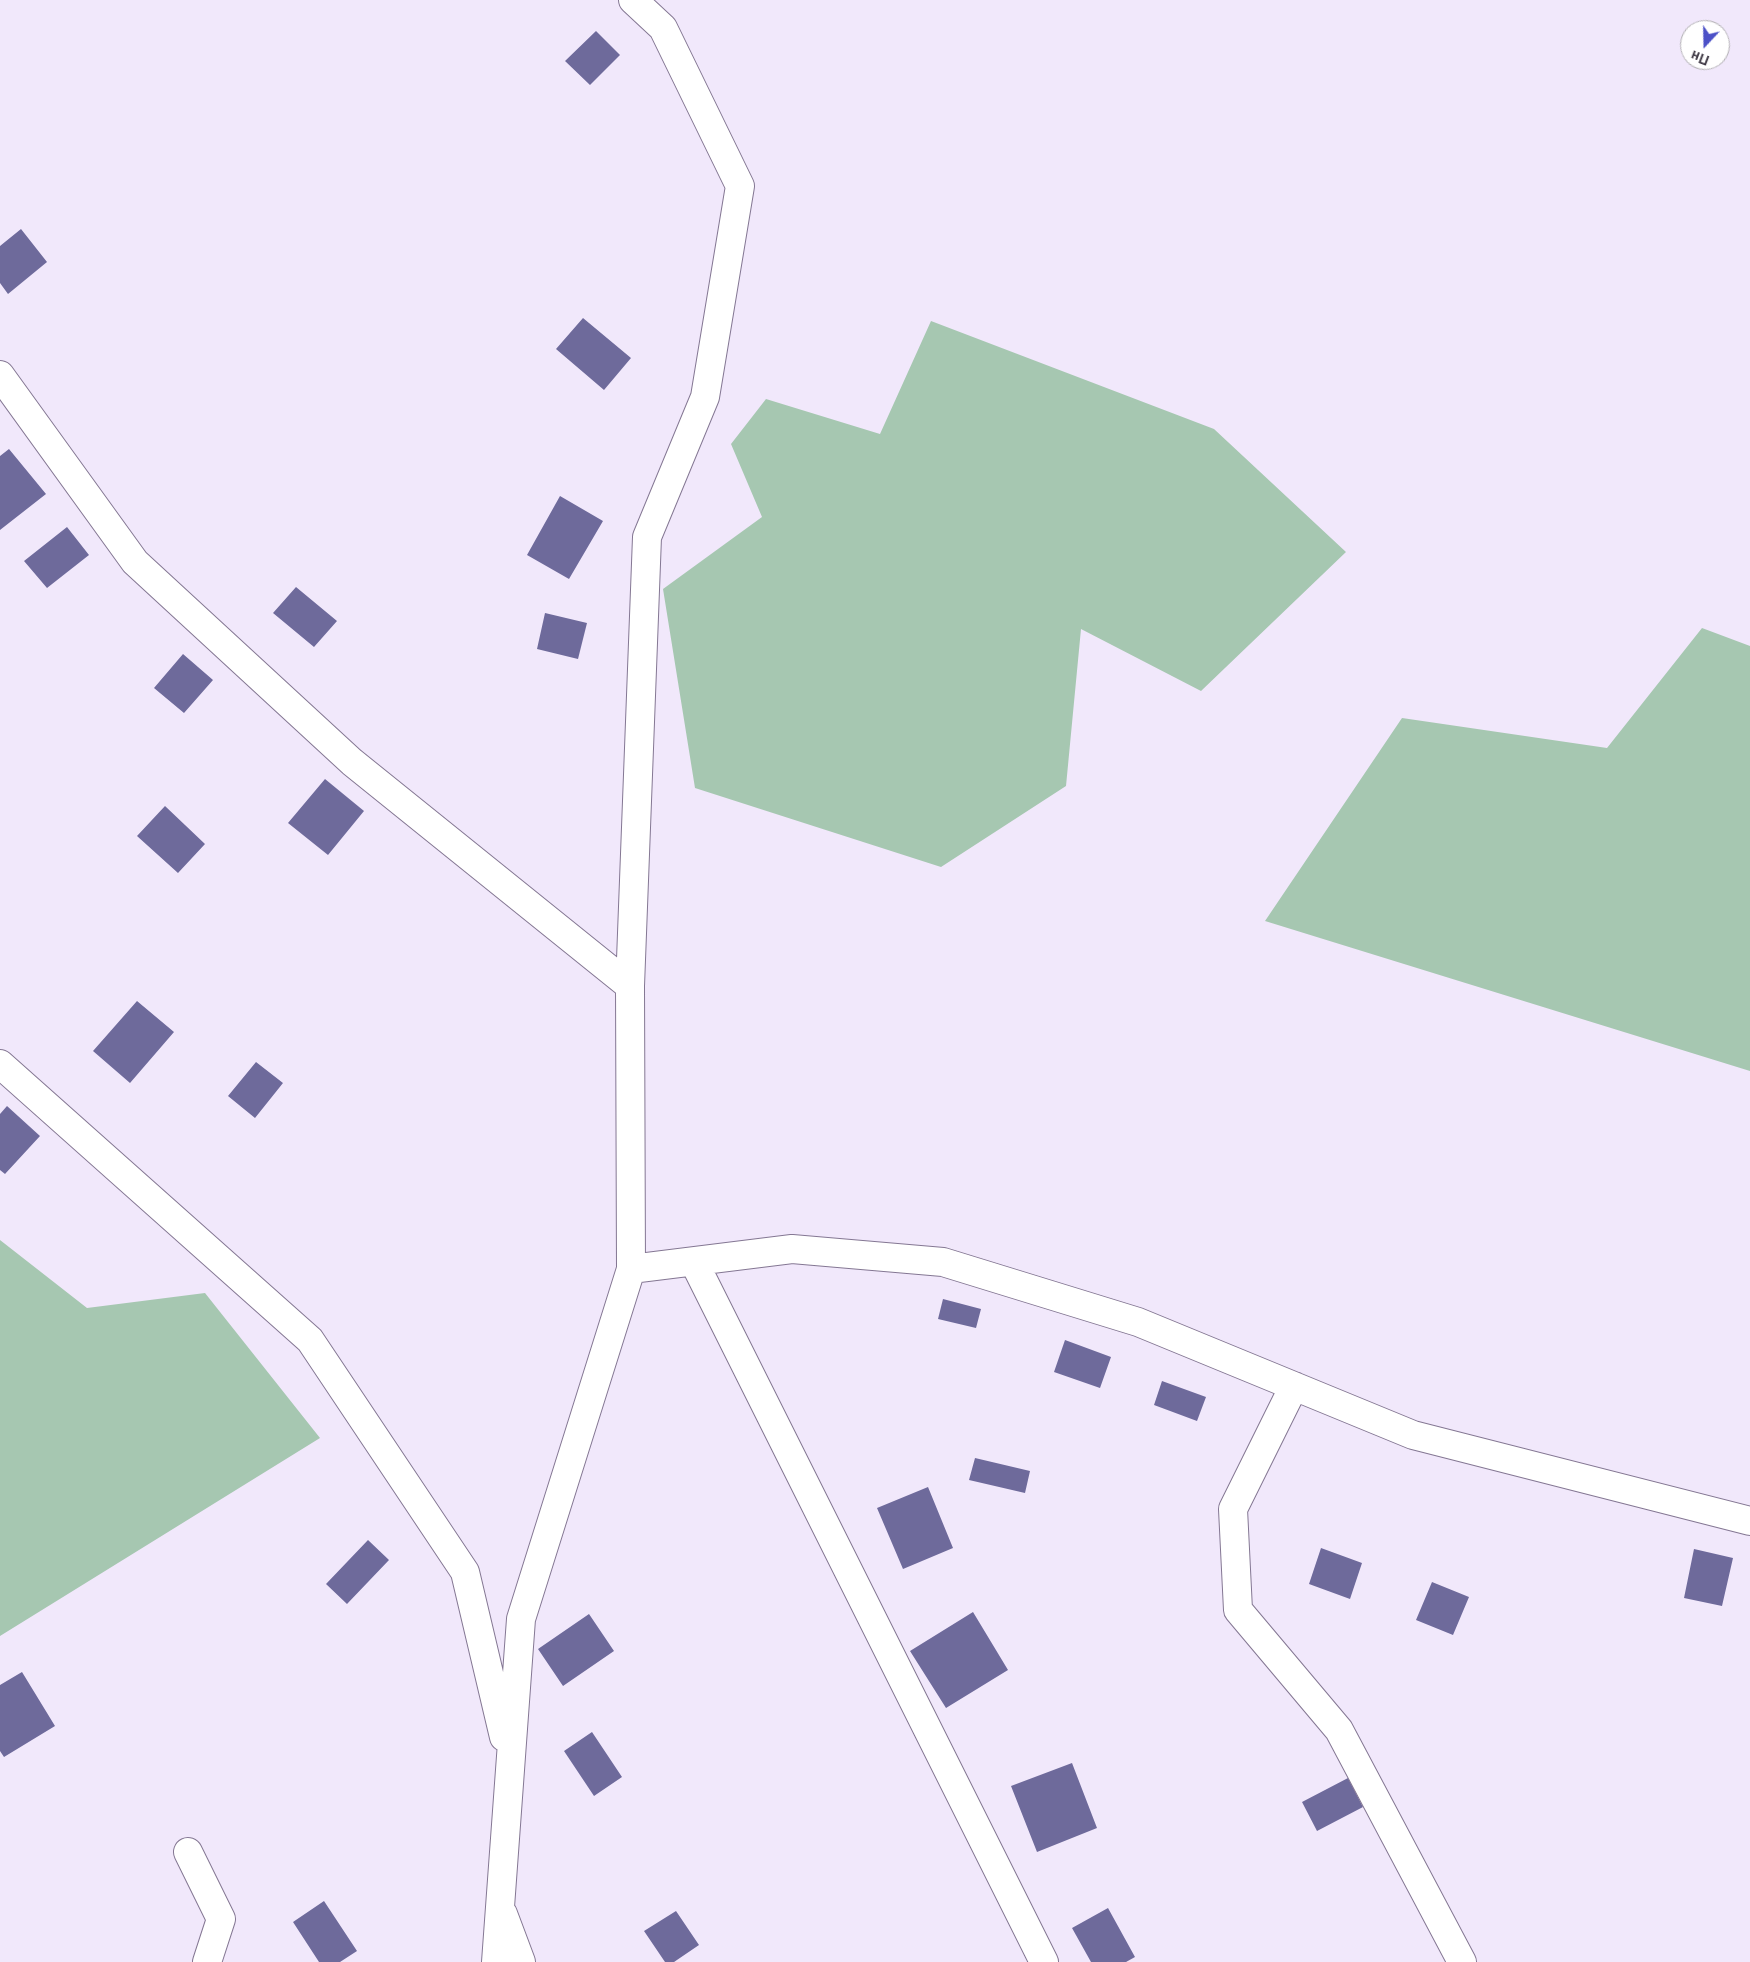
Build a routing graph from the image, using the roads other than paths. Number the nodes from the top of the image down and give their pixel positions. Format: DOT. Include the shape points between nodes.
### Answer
graph roads {
  1 [pos="633,0"];
  2 [pos="0,375"];
  3 [pos="630,986"];
  4 [pos="0,1064"];
  5 [pos="694,1262"];
  6 [pos="631,1269"];
  7 [pos="1294,1386"];
  8 [pos="1750,1520"];
  9 [pos="510,1763"];
  10 [pos="188,1852"];
  11 [pos="500,1907"];
  12 [pos="206,1962"];
  13 [pos="496,1962"];
  14 [pos="521,1962"];
  15 [pos="1044,1962"];
  16 [pos="1462,1962"];
  1 -- 3 [label="street" via="663,28 740,186 706,398 647,537"];
  2 -- 3 [label="street" via="134,562 352,762"];
  3 -- 6 [label="street"];
  4 -- 9 [label="street" via="310,1340 465,1572"];
  5 -- 6 [label="street"];
  5 -- 7 [label="street" via="792,1249 943,1262 1138,1322"];
  5 -- 15 [label="street"];
  6 -- 9 [label="street" via="522,1619"];
  7 -- 8 [label="street" via="1413,1435"];
  7 -- 16 [label="street" via="1232,1508 1238,1610 1339,1730"];
  9 -- 11 [label="street"];
  10 -- 12 [label="street" via="221,1919"];
  11 -- 13 [label="street"];
  11 -- 14 [label="street"];
}
